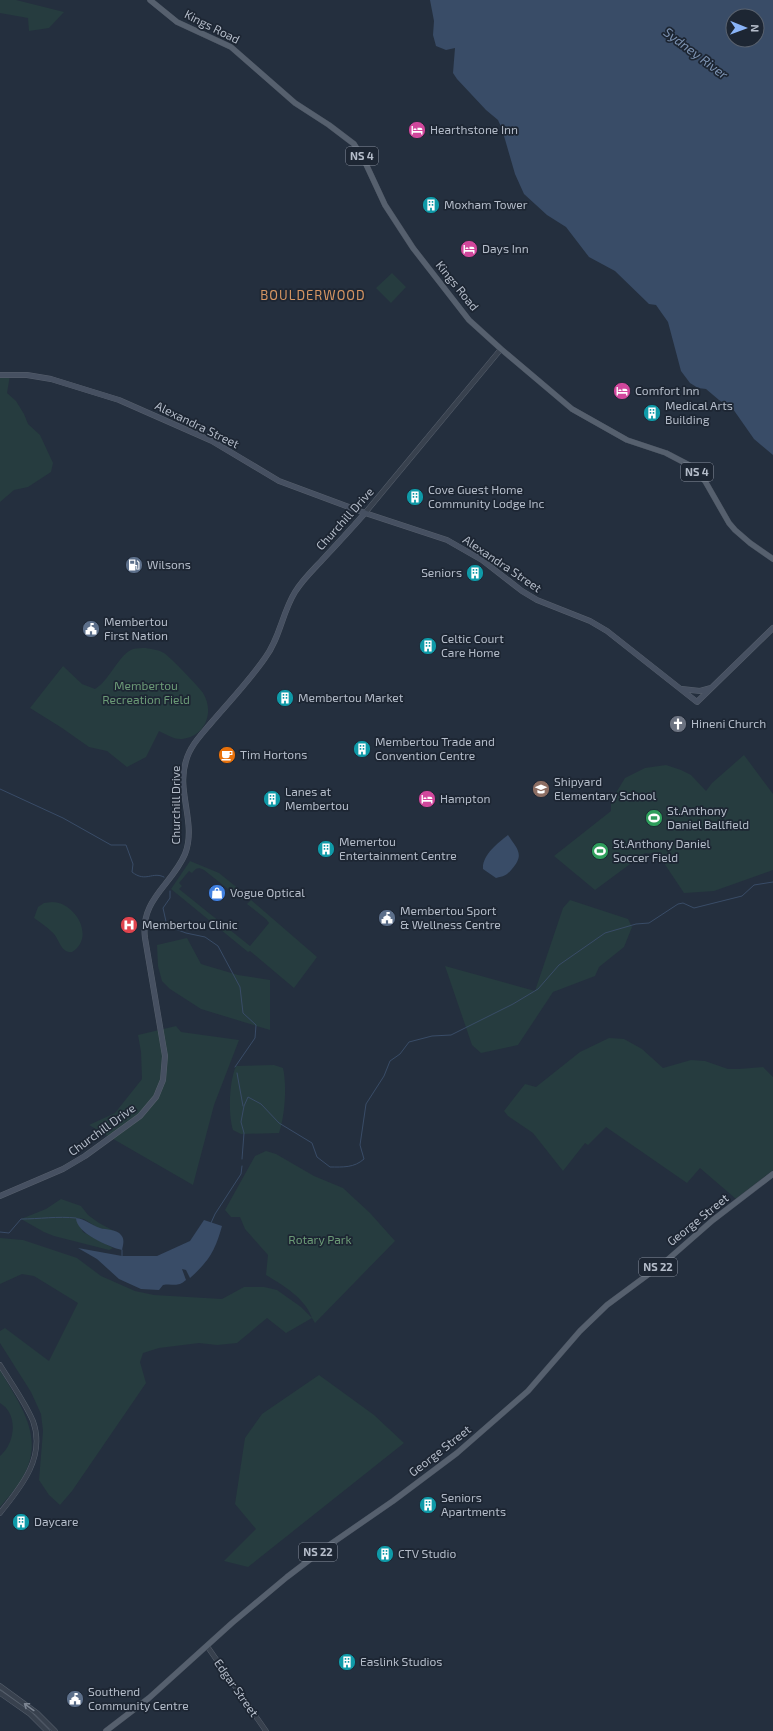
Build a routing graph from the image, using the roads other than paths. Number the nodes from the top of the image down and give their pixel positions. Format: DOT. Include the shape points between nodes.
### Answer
graph roads {
  1 [pos="150,0"];
  2 [pos="501,349"];
  3 [pos="0,375"];
  4 [pos="365,513"];
  5 [pos="773,559"];
  6 [pos="773,628"];
  7 [pos="712,688"];
  8 [pos="681,689"];
  9 [pos="773,1174"];
  10 [pos="0,1196"];
  11 [pos="0,1365"];
  12 [pos="0,1513"];
  13 [pos="207,1646"];
  14 [pos="0,1686"];
  15 [pos="0,1693"];
  16 [pos="47,1731"];
  17 [pos="55,1731"];
  18 [pos="106,1731"];
  19 [pos="266,1731"];
  1 -- 2 [label="main road, Kings Road / NS 4" via="177,22 233,48 292,101 354,144 385,205 413,248 469,320"];
  2 -- 4 [label="street, Churchill Drive"];
  2 -- 5 [label="main road, Kings Road / NS 4" via="575,410 627,440 689,464 705,481 735,530"];
  3 -- 4 [label="main road, Alexandra Street" via="51,379 119,400 212,441 279,481"];
  4 -- 8 [label="main road, Alexandra Street" via="458,546 482,560 536,600 590,621 607,631"];
  4 -- 10 [label="main road, Churchill Drive" via="301,584 290,601 278,635 266,657 197,740 186,760 183,779 187,847 178,865 151,903 144,925 144,938 165,1056 163,1080 156,1097 140,1116 85,1156 63,1169"];
  6 -- 7 [label="main road, Alexandra Street"];
  7 -- 8 [label="main road" via="700,691"];
  7 -- 8 [label="main road, Alexandra Street" via="697,702"];
  9 -- 13 [label="main road, George Street / NS 22" via="713,1220 665,1262 607,1305 528,1391 468,1443 416,1484 318,1552 258,1600"];
  11 -- 12 [label="street" via="31,1417 36,1442 28,1475"];
  13 -- 18 [label="main road, George Street / NS 22" via="149,1698"];
  13 -- 19 [label="street, Edgar Street"];
  17 -- 14 [label="street, one-way" via="37,1713"];
  15 -- 16 [label="street" via="30,1714"];
}
